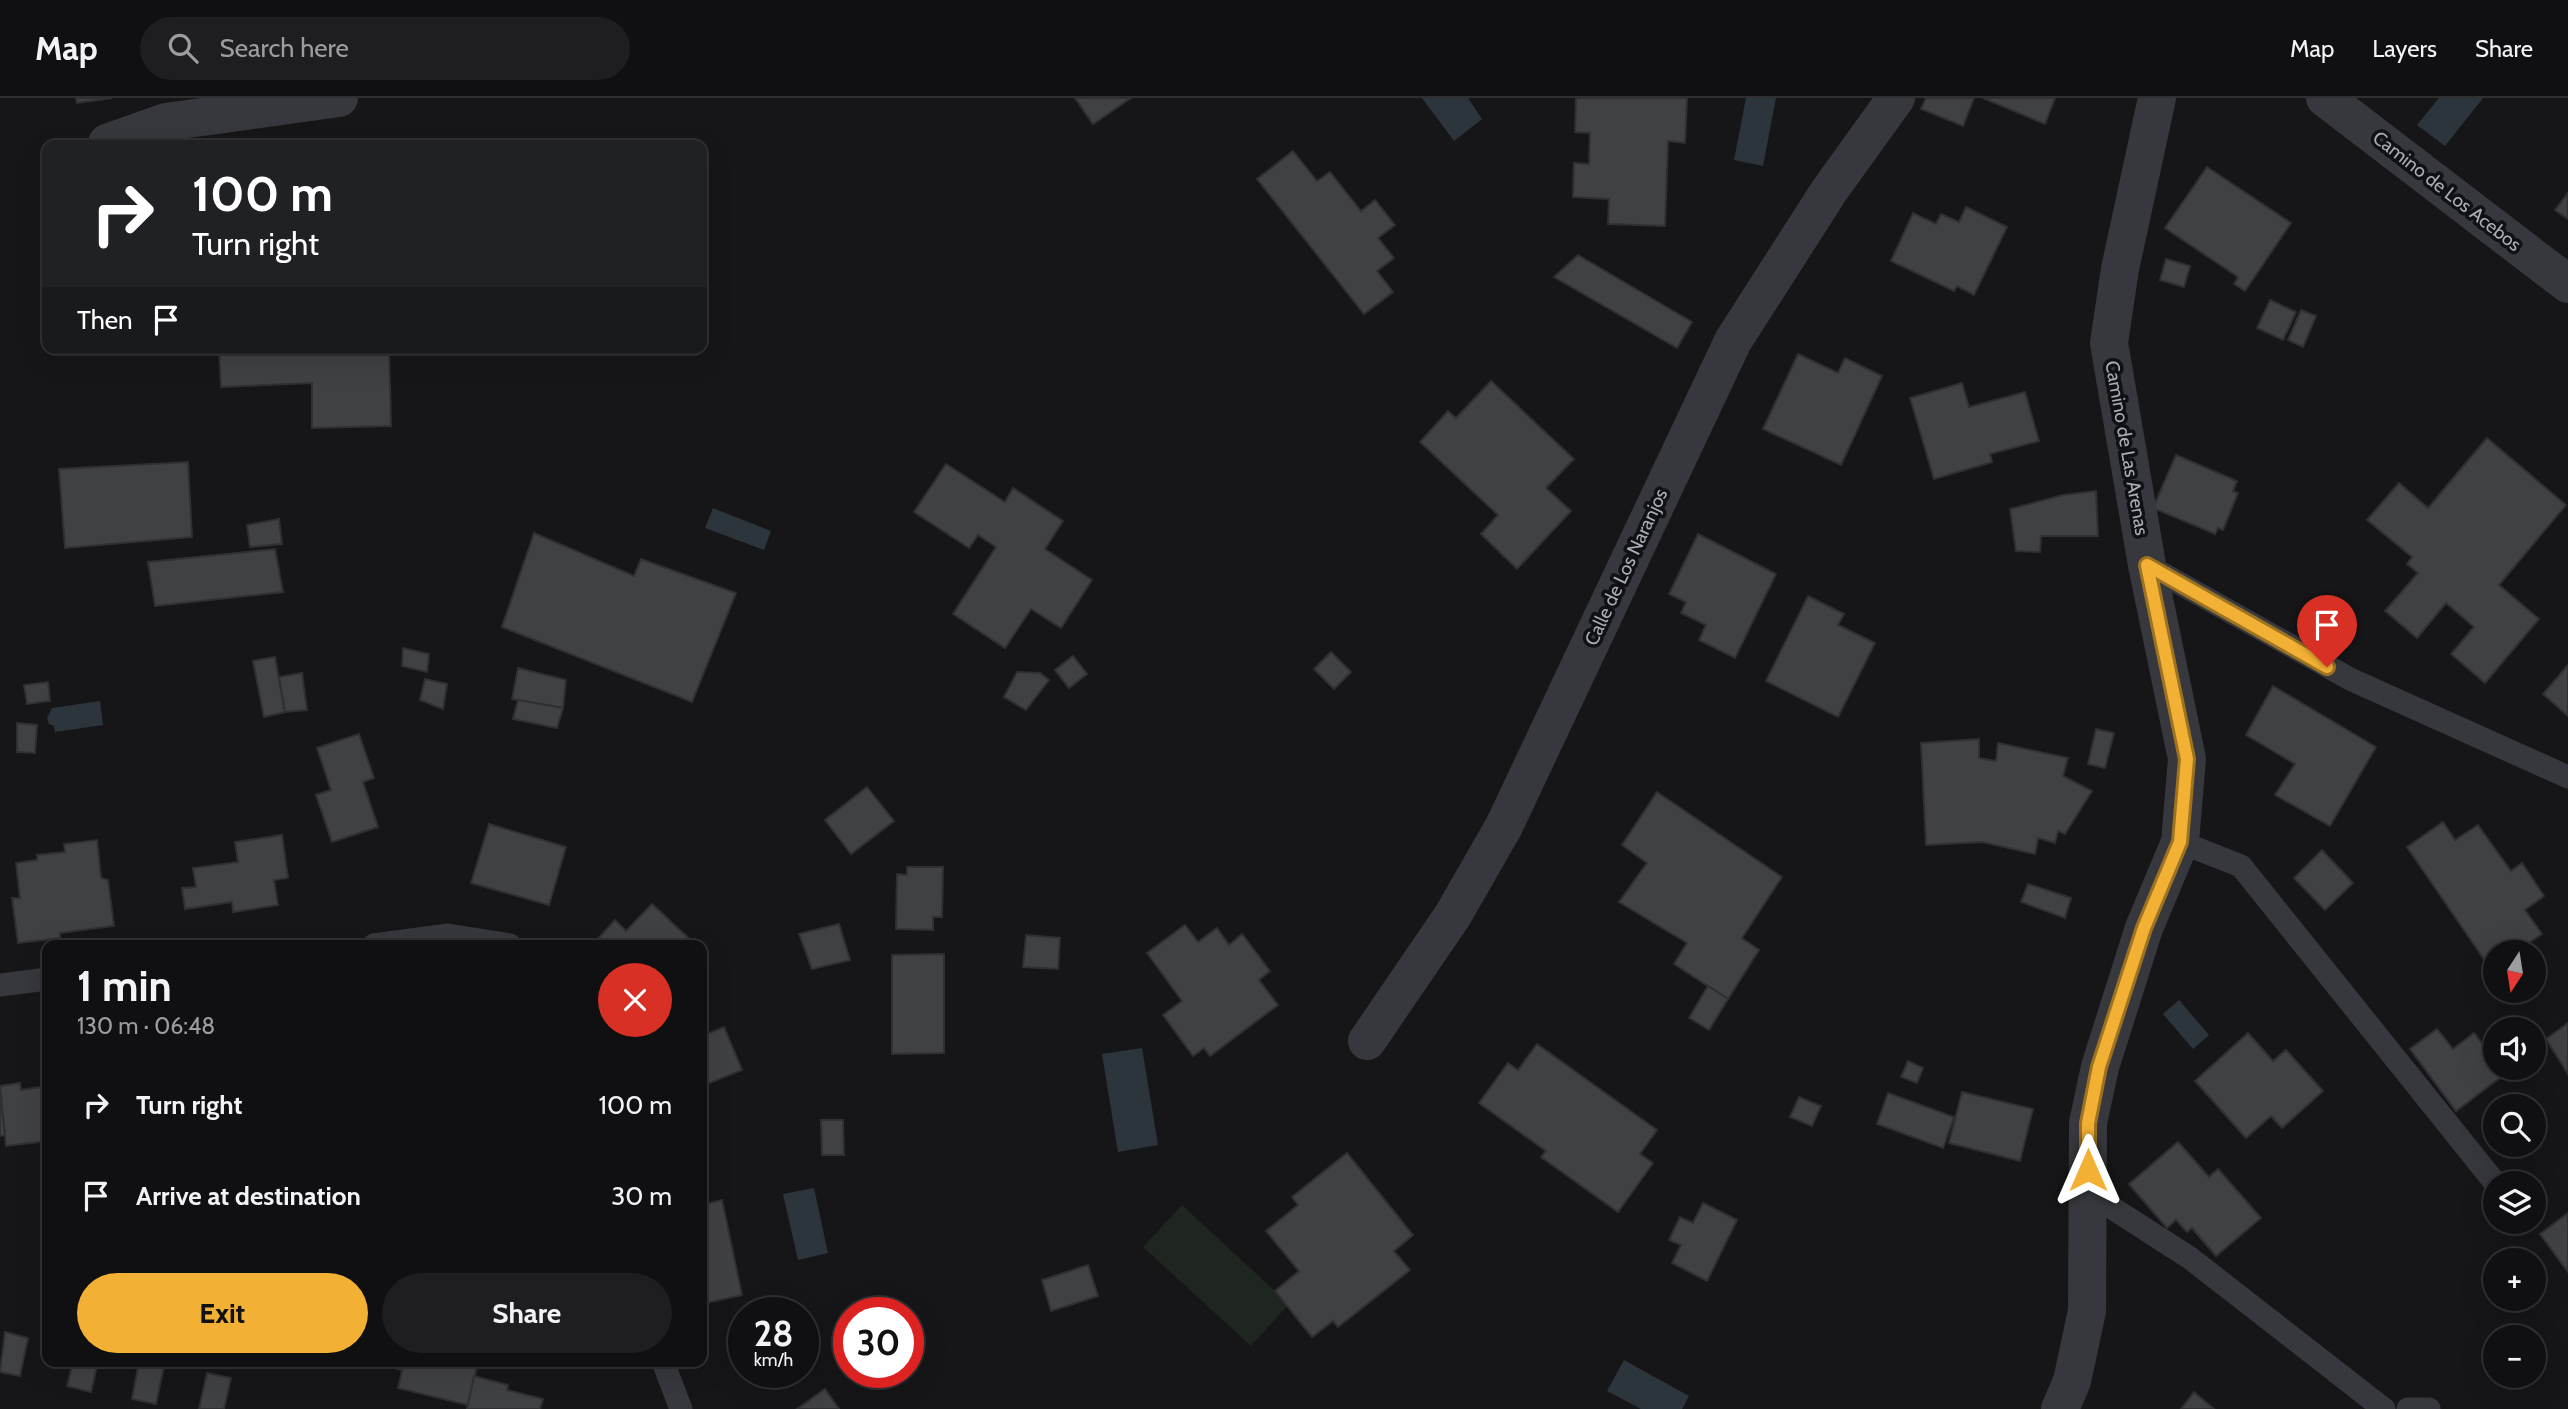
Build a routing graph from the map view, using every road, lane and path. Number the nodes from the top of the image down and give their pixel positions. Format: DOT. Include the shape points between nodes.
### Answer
graph roads {
  1 [pos="339,98"];
  2 [pos="1896,98"];
  3 [pos="2157,98"];
  4 [pos="2325,98"];
  5 [pos="118,140"];
  6 [pos="2568,284"];
  7 [pos="2147,565"];
  8 [pos="2568,777"];
  9 [pos="2180,842"];
  10 [pos="411,940"];
  11 [pos="479,940"];
  12 [pos="42,980"];
  13 [pos="0,985"];
  14 [pos="1367,1041"];
  15 [pos="2486,1171"];
  16 [pos="2089,1193"];
  17 [pos="665,1367"];
  18 [pos="681,1409"];
  19 [pos="2060,1409"];
  20 [pos="2384,1409"];
  21 [pos="2408,1409"];
  22 [pos="2429,1409"];
  1 -- 5 [label="street" via="166,122"];
  2 -- 14 [label="street, Calle de Los Naranjos" via="1829,191 1733,341 1503,826 1453,915"];
  3 -- 7 [label="street, Camino de Las Arenas" via="2109,343"];
  4 -- 6 [label="street, Camino de Los Acebos"];
  7 -- 8 [label="lane" via="2350,679"];
  7 -- 9 [label="street, Camino de Las Arenas" via="2187,759"];
  9 -- 15 [label="lane" via="2241,866"];
  9 -- 16 [label="street, Camino de Las Arenas" via="2144,928 2099,1067 2088,1123"];
  10 -- 11 [label="lane" via="448,935"];
  12 -- 13 [label="lane"];
  16 -- 19 [label="street, Camino de Las Arenas" via="2087,1311 2072,1381"];
  16 -- 20 [label="lane" via="2190,1258"];
  17 -- 18 [label="lane"];
  21 -- 22 [label="lane"];
}
